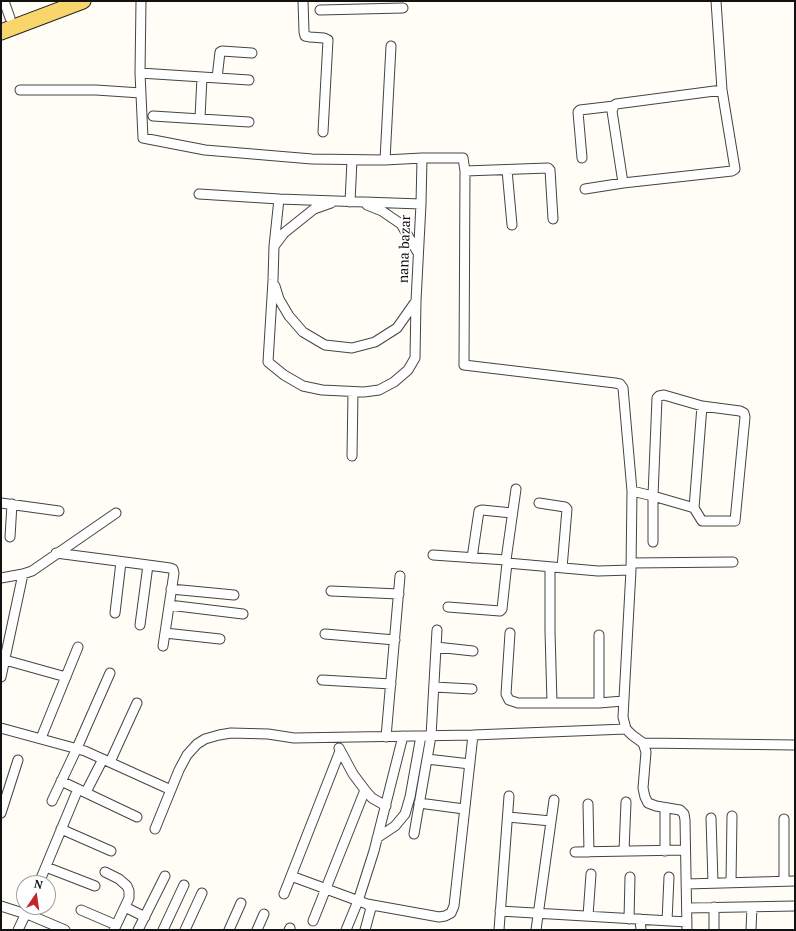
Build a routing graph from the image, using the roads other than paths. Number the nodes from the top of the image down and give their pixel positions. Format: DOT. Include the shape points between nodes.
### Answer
graph roads {
  1 [pos="4,1"];
  2 [pos="58,1"];
  3 [pos="83,1"];
  4 [pos="141,1"];
  5 [pos="303,1"];
  6 [pos="716,1"];
  7 [pos="352,5"];
  8 [pos="380,5"];
  9 [pos="403,8"];
  10 [pos="320,10"];
  11 [pos="6,20"];
  12 [pos="1,32"];
  13 [pos="391,46"];
  14 [pos="252,53"];
  15 [pos="140,73"];
  16 [pos="202,77"];
  17 [pos="217,78"];
  18 [pos="249,80"];
  19 [pos="20,90"];
  20 [pos="722,90"];
  21 [pos="141,92"];
  22 [pos="614,106"];
  23 [pos="153,116"];
  24 [pos="200,118"];
  25 [pos="249,122"];
  26 [pos="323,132"];
  27 [pos="422,158"];
  28 [pos="582,158"];
  29 [pos="352,160"];
  30 [pos="385,160"];
  31 [pos="507,170"];
  32 [pos="465,171"];
  33 [pos="623,184"];
  34 [pos="585,189"];
  35 [pos="199,194"];
  36 [pos="279,199"];
  37 [pos="336,201"];
  38 [pos="350,202"];
  39 [pos="360,202"];
  40 [pos="421,204"];
  41 [pos="553,219"];
  42 [pos="512,225"];
  43 [pos="274,246"];
  44 [pos="418,254"];
  45 [pos="273,280"];
  46 [pos="416,301"];
  47 [pos="353,392"];
  48 [pos="702,406"];
  49 [pos="352,456"];
  50 [pos="516,489"];
  51 [pos="632,491"];
  52 [pos="653,496"];
  53 [pos="539,502"];
  54 [pos="1,503"];
  55 [pos="12,504"];
  56 [pos="694,508"];
  57 [pos="59,511"];
  58 [pos="116,513"];
  59 [pos="512,513"];
  60 [pos="10,537"];
  61 [pos="653,542"];
  62 [pos="56,553"];
  63 [pos="433,555"];
  64 [pos="472,558"];
  65 [pos="121,562"];
  66 [pos="506,562"];
  67 [pos="733,562"];
  68 [pos="148,565"];
  69 [pos="550,567"];
  70 [pos="631,567"];
  71 [pos="562,568"];
  72 [pos="23,574"];
  73 [pos="400,576"];
  74 [pos="1,578"];
  75 [pos="171,589"];
  76 [pos="331,591"];
  77 [pos="398,594"];
  78 [pos="234,595"];
  79 [pos="169,605"];
  80 [pos="448,608"];
  81 [pos="115,613"];
  82 [pos="243,614"];
  83 [pos="140,625"];
  84 [pos="437,630"];
  85 [pos="165,633"];
  86 [pos="510,633"];
  87 [pos="325,634"];
  88 [pos="599,635"];
  89 [pos="220,639"];
  90 [pos="394,640"];
  91 [pos="163,646"];
  92 [pos="78,647"];
  93 [pos="436,647"];
  94 [pos="473,651"];
  95 [pos="5,660"];
  96 [pos="110,673"];
  97 [pos="1,677"];
  98 [pos="66,677"];
  99 [pos="322,680"];
  100 [pos="391,684"];
  101 [pos="434,687"];
  102 [pos="472,689"];
  103 [pos="623,701"];
  104 [pos="137,703"];
  105 [pos="552,703"];
  106 [pos="599,703"];
  107 [pos="1,728"];
  108 [pos="626,729"];
  109 [pos="473,735"];
  110 [pos="403,736"];
  111 [pos="420,736"];
  112 [pos="431,736"];
  113 [pos="336,737"];
  114 [pos="386,737"];
  115 [pos="41,738"];
  116 [pos="643,742"];
  117 [pos="795,744"];
  118 [pos="78,748"];
  119 [pos="340,751"];
  120 [pos="426,759"];
  121 [pos="18,760"];
  122 [pos="106,760"];
  123 [pos="470,764"];
  124 [pos="62,781"];
  125 [pos="82,790"];
  126 [pos="171,790"];
  127 [pos="365,790"];
  128 [pos="509,796"];
  129 [pos="52,800"];
  130 [pos="554,800"];
  131 [pos="626,802"];
  132 [pos="419,803"];
  133 [pos="588,804"];
  134 [pos="386,806"];
  135 [pos="665,808"];
  136 [pos="464,810"];
  137 [pos="1,813"];
  138 [pos="732,816"];
  139 [pos="136,817"];
  140 [pos="508,817"];
  141 [pos="711,818"];
  142 [pos="784,819"];
  143 [pos="551,821"];
  144 [pos="61,829"];
  145 [pos="155,829"];
  146 [pos="414,834"];
  147 [pos="377,838"];
  148 [pos="685,850"];
  149 [pos="111,851"];
  150 [pos="624,851"];
  151 [pos="665,851"];
  152 [pos="574,852"];
  153 [pos="589,852"];
  154 [pos="46,866"];
  155 [pos="105,872"];
  156 [pos="591,874"];
  157 [pos="42,875"];
  158 [pos="165,876"];
  159 [pos="291,876"];
  160 [pos="630,877"];
  161 [pos="668,877"];
  162 [pos="784,881"];
  163 [pos="795,881"];
  164 [pos="730,882"];
  165 [pos="713,883"];
  166 [pos="686,884"];
  167 [pos="184,885"];
  168 [pos="95,886"];
  169 [pos="324,888"];
  170 [pos="202,893"];
  171 [pos="284,894"];
  172 [pos="362,902"];
  173 [pos="241,903"];
  174 [pos="1,906"];
  175 [pos="795,906"];
  176 [pos="125,907"];
  177 [pos="714,907"];
  178 [pos="752,907"];
  179 [pos="687,908"];
  180 [pos="16,909"];
  181 [pos="81,910"];
  182 [pos="500,911"];
  183 [pos="264,914"];
  184 [pos="539,914"];
  185 [pos="26,915"];
  186 [pos="35,915"];
  187 [pos="588,916"];
  188 [pos="145,917"];
  189 [pos="629,919"];
  190 [pos="640,919"];
  191 [pos="312,921"];
  192 [pos="667,921"];
  193 [pos="687,926"];
  194 [pos="115,927"];
  195 [pos="59,929"];
  196 [pos="18,930"];
  197 [pos="138,930"];
  198 [pos="163,930"];
  199 [pos="185,930"];
  200 [pos="229,930"];
  201 [pos="257,930"];
  202 [pos="346,930"];
  203 [pos="364,930"];
  204 [pos="499,930"];
  205 [pos="536,930"];
  206 [pos="641,930"];
  207 [pos="714,930"];
  208 [pos="751,930"];
  1 -- 11 [label="street"];
  2 -- 11 [label="main road"];
  3 -- 12 [label="main road"];
  4 -- 15 [label="street"];
  5 -- 26 [label="street" via="305,36 328,40"];
  6 -- 20 [label="street"];
  7 -- 8 [label="street"];
  7 -- 10 [label="street"];
  8 -- 9 [label="street"];
  13 -- 30 [label="street"];
  14 -- 17 [label="street" via="220,52"];
  15 -- 16 [label="street"];
  15 -- 21 [label="street"];
  16 -- 17 [label="street"];
  16 -- 24 [label="street"];
  17 -- 18 [label="street"];
  19 -- 21 [label="street"];
  20 -- 22 [label="street"];
  20 -- 33 [label="street" via="735,169"];
  21 -- 29 [label="street" via="143,138 205,150"];
  22 -- 28 [label="street" via="578,112"];
  22 -- 33 [label="street" via="612,111"];
  23 -- 24 [label="street"];
  24 -- 25 [label="street"];
  27 -- 30 [label="street"];
  27 -- 32 [label="street" via="464,158"];
  27 -- 40 [label="street"];
  29 -- 30 [label="street"];
  29 -- 38 [label="street"];
  31 -- 32 [label="street"];
  31 -- 41 [label="street" via="550,170"];
  31 -- 42 [label="street"];
  32 -- 51 [label="street" via="464,365 620,384 623,388"];
  33 -- 34 [label="street"];
  35 -- 36 [label="street"];
  36 -- 37 [label="street, nana bazar"];
  36 -- 43 [label="street, nana bazar"];
  37 -- 38 [label="street, nana bazar"];
  37 -- 43 [label="street" via="314,209 284,233"];
  38 -- 39 [label="street, nana bazar"];
  39 -- 40 [label="street, nana bazar"];
  39 -- 44 [label="street" via="382,211 401,224"];
  40 -- 44 [label="street, nana bazar"];
  43 -- 45 [label="street, nana bazar"];
  44 -- 46 [label="street, nana bazar"];
  45 -- 46 [label="street" via="279,299 289,316 302,332 325,345 352,348 375,342 397,328"];
  45 -- 47 [label="street, nana bazar" via="268,362 303,386"];
  46 -- 47 [label="street, nana bazar" via="416,358 408,370 379,390"];
  47 -- 49 [label="street"];
  48 -- 52 [label="street" via="664,395 657,398"];
  48 -- 56 [label="street"];
  48 -- 56 [label="street" via="744,413 736,521 702,521"];
  50 -- 59 [label="street"];
  51 -- 52 [label="street"];
  51 -- 70 [label="street"];
  52 -- 56 [label="street"];
  52 -- 61 [label="street"];
  53 -- 71 [label="street" via="567,509"];
  54 -- 55 [label="street"];
  55 -- 57 [label="street"];
  55 -- 60 [label="street"];
  58 -- 62 [label="street"];
  59 -- 64 [label="street" via="479,511"];
  59 -- 66 [label="street"];
  62 -- 65 [label="street"];
  62 -- 72 [label="street" via="32,571"];
  63 -- 64 [label="street"];
  64 -- 66 [label="street"];
  65 -- 68 [label="street"];
  65 -- 81 [label="street"];
  66 -- 69 [label="street"];
  66 -- 80 [label="street" via="500,611"];
  67 -- 70 [label="street"];
  68 -- 75 [label="street" via="173,569"];
  68 -- 83 [label="street"];
  69 -- 71 [label="street"];
  69 -- 105 [label="street"];
  70 -- 71 [label="street" via="598,571"];
  70 -- 103 [label="street"];
  72 -- 74 [label="street"];
  72 -- 95 [label="street"];
  73 -- 77 [label="street"];
  75 -- 78 [label="street"];
  75 -- 79 [label="street"];
  76 -- 77 [label="street"];
  77 -- 90 [label="street"];
  79 -- 82 [label="street"];
  79 -- 85 [label="street"];
  84 -- 93 [label="street"];
  85 -- 89 [label="street"];
  85 -- 91 [label="street"];
  86 -- 105 [label="street" via="506,694 509,700 518,703"];
  87 -- 90 [label="street"];
  88 -- 106 [label="street"];
  90 -- 100 [label="street"];
  92 -- 98 [label="street"];
  93 -- 94 [label="street"];
  93 -- 101 [label="street"];
  95 -- 97 [label="street"];
  95 -- 98 [label="street"];
  96 -- 118 [label="street"];
  98 -- 115 [label="street"];
  99 -- 100 [label="street"];
  100 -- 114 [label="street"];
  101 -- 102 [label="street"];
  101 -- 112 [label="street"];
  103 -- 106 [label="street"];
  103 -- 108 [label="street"];
  104 -- 122 [label="street"];
  105 -- 106 [label="street"];
  107 -- 115 [label="street"];
  108 -- 109 [label="street"];
  108 -- 116 [label="street"];
  109 -- 112 [label="street"];
  109 -- 123 [label="street"];
  110 -- 111 [label="street"];
  110 -- 114 [label="street"];
  110 -- 134 [label="street"];
  111 -- 112 [label="street"];
  111 -- 147 [label="street" via="405,814 395,826"];
  112 -- 120 [label="street"];
  113 -- 114 [label="street"];
  113 -- 119 [label="street"];
  113 -- 126 [label="street" via="294,738 231,732 205,739 187,756 178,770"];
  115 -- 118 [label="street"];
  116 -- 117 [label="street"];
  116 -- 135 [label="street" via="646,752 643,788 645,797 648,803"];
  118 -- 122 [label="street"];
  118 -- 124 [label="street"];
  119 -- 127 [label="street" via="352,774"];
  119 -- 159 [label="street"];
  120 -- 123 [label="street"];
  120 -- 132 [label="street"];
  121 -- 137 [label="street"];
  122 -- 125 [label="street"];
  122 -- 126 [label="street"];
  123 -- 136 [label="street"];
  124 -- 125 [label="street"];
  124 -- 129 [label="street"];
  125 -- 139 [label="street"];
  125 -- 144 [label="street"];
  126 -- 145 [label="street"];
  127 -- 134 [label="street" via="372,798"];
  127 -- 169 [label="street"];
  128 -- 140 [label="street"];
  130 -- 143 [label="street"];
  131 -- 150 [label="street"];
  132 -- 136 [label="street"];
  132 -- 146 [label="street"];
  133 -- 153 [label="street"];
  134 -- 147 [label="street"];
  135 -- 148 [label="street" via="680,810 684,814"];
  135 -- 151 [label="street"];
  136 -- 172 [label="street" via="454,906 451,913 439,917"];
  138 -- 164 [label="street"];
  140 -- 143 [label="street"];
  140 -- 182 [label="street"];
  141 -- 165 [label="street"];
  142 -- 162 [label="street"];
  143 -- 184 [label="street"];
  144 -- 149 [label="street"];
  144 -- 154 [label="street"];
  147 -- 172 [label="street"];
  148 -- 151 [label="street"];
  148 -- 166 [label="street"];
  150 -- 151 [label="street"];
  150 -- 153 [label="street"];
  152 -- 153 [label="street"];
  154 -- 157 [label="street"];
  154 -- 168 [label="street"];
  155 -- 176 [label="street" via="127,886 129,898"];
  156 -- 187 [label="street"];
  158 -- 188 [label="street"];
  159 -- 169 [label="street"];
  159 -- 171 [label="street"];
  160 -- 189 [label="street"];
  161 -- 192 [label="street"];
  162 -- 163 [label="street"];
  162 -- 164 [label="street"];
  164 -- 165 [label="street"];
  165 -- 166 [label="street"];
  166 -- 179 [label="street"];
  167 -- 198 [label="street"];
  169 -- 172 [label="street"];
  169 -- 191 [label="street"];
  170 -- 199 [label="street"];
  172 -- 202 [label="street"];
  172 -- 203 [label="street" via="371,908"];
  173 -- 200 [label="street"];
  174 -- 180 [label="street"];
  175 -- 178 [label="street"];
  176 -- 188 [label="street"];
  176 -- 194 [label="street"];
  177 -- 178 [label="street"];
  177 -- 179 [label="street"];
  177 -- 207 [label="street"];
  178 -- 208 [label="street"];
  179 -- 193 [label="street"];
  181 -- 194 [label="street"];
  182 -- 184 [label="street"];
  182 -- 204 [label="street"];
  183 -- 201 [label="street"];
  184 -- 187 [label="street"];
  184 -- 205 [label="street"];
  185 -- 196 [label="street"];
  186 -- 195 [label="street"];
  187 -- 189 [label="street"];
  188 -- 197 [label="street"];
  189 -- 190 [label="street"];
  190 -- 192 [label="street"];
  190 -- 206 [label="street"];
  192 -- 193 [label="street"];
}
